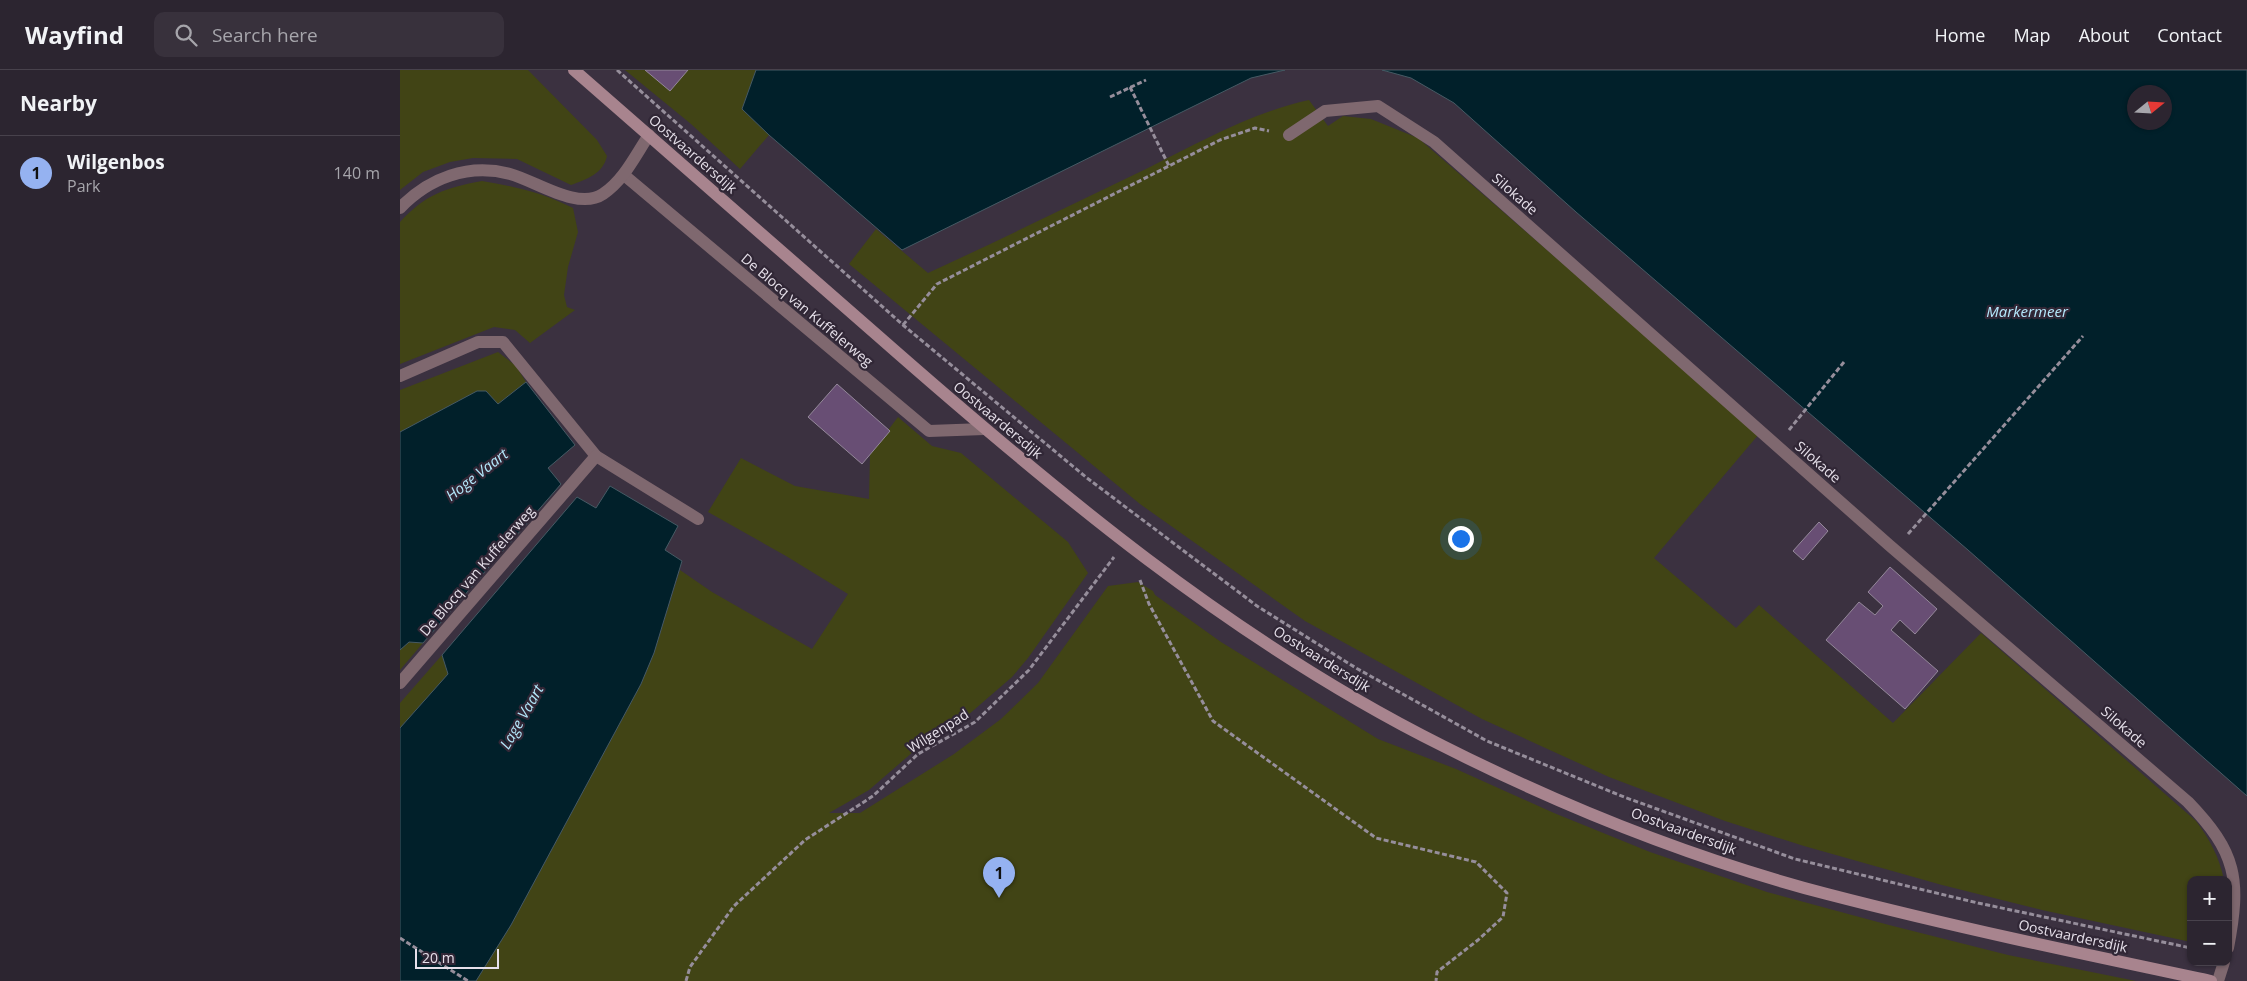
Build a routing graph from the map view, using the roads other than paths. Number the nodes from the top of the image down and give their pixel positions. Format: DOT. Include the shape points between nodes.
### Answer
graph roads {
  1 [pos="574,70"];
  2 [pos="649,135"];
  3 [pos="1289,135"];
  4 [pos="624,175"];
  5 [pos="400,208"];
  6 [pos="400,376"];
  7 [pos="984,429"];
  8 [pos="596,456"];
  9 [pos="698,519"];
  10 [pos="400,684"];
  11 [pos="2232,926"];
  12 [pos="2223,966"];
  13 [pos="2211,981"];
  14 [pos="2218,981"];
  1 -- 2 [label="main road, Oostvaardersdijk"];
  2 -- 4 [label="street"];
  2 -- 7 [label="main road, Oostvaardersdijk"];
  3 -- 11 [label="street, Silokade" via="1325,111 1378,106 1434,142 1881,538 2188,802 2216,834 2228,856 2234,873"];
  4 -- 5 [label="street" via="602,195 579,201 510,174 483,170 453,173 427,184"];
  4 -- 7 [label="street, De Blocq van Kuffelerweg" via="928,431"];
  6 -- 8 [label="street" via="478,342 503,342"];
  7 -- 13 [label="main road, Oostvaardersdijk" via="1125,543 1268,644 1354,698 1443,746 1562,801 1683,849 1824,893 2041,946"];
  8 -- 9 [label="street"];
  8 -- 10 [label="street, De Blocq van Kuffelerweg"];
  12 -- 14 [label="street"];
}
